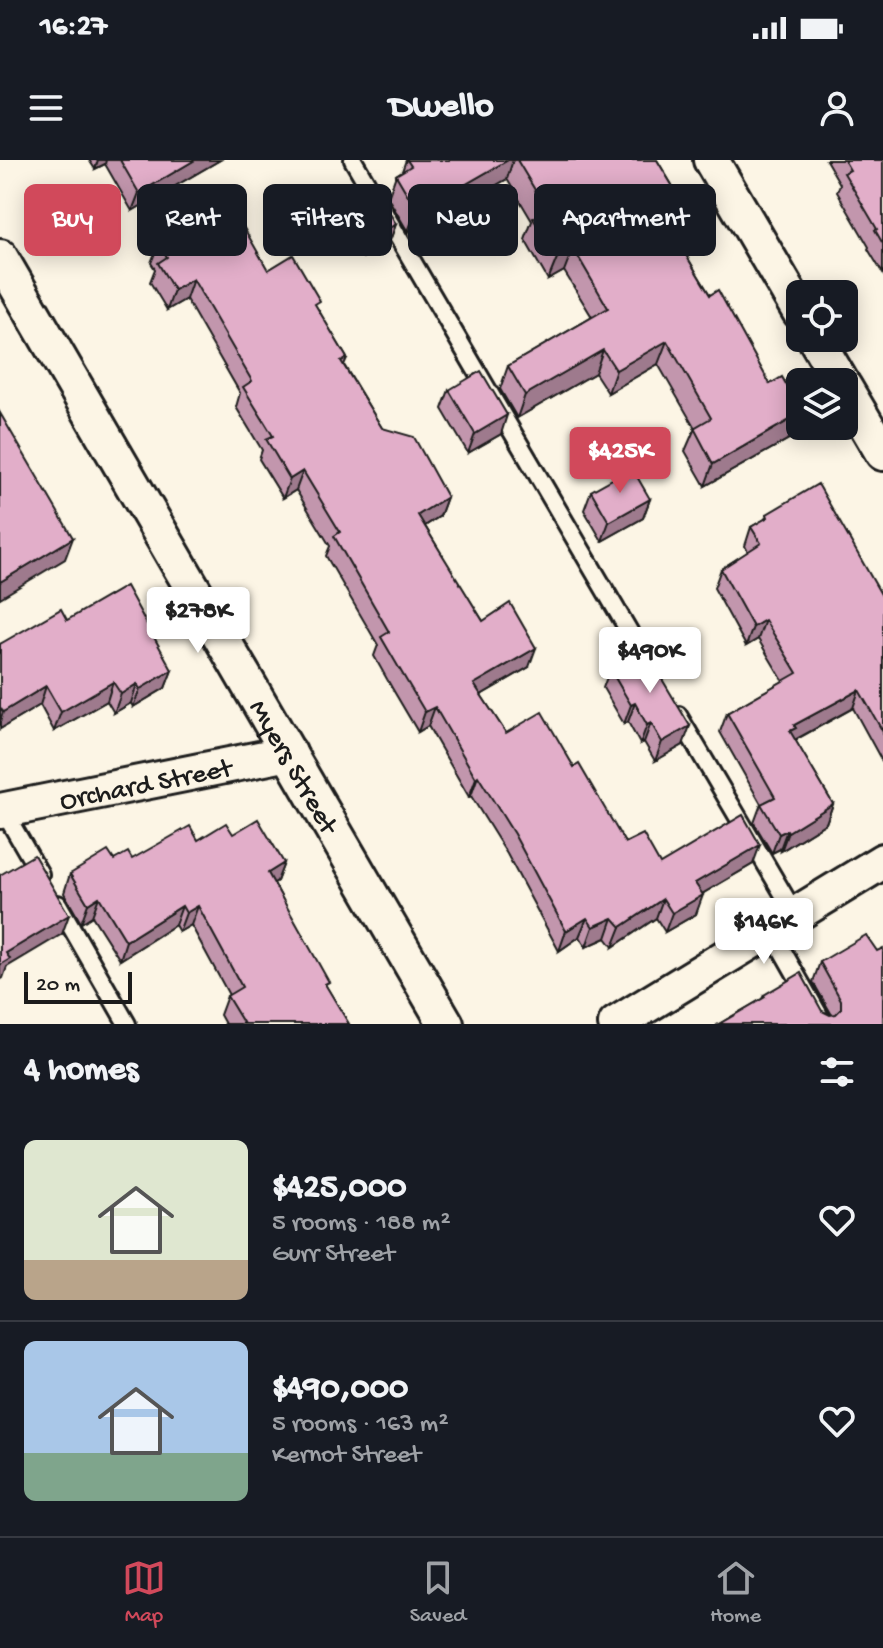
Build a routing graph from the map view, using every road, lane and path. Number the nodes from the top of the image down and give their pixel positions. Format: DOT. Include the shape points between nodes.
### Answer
graph roads {
  1 [pos="353,160"];
  2 [pos="711,160"];
  3 [pos="0,257"];
  4 [pos="786,288"];
  5 [pos="858,410"];
  6 [pos="883,453"];
  7 [pos="289,753"];
  8 [pos="2,810"];
  9 [pos="883,861"];
  10 [pos="782,921"];
  11 [pos="127,1024"];
  12 [pos="446,1024"];
  13 [pos="616,1024"];
  14 [pos="824,1024"];
  1 -- 10 [label="lane" via="662,688"];
  2 -- 4 [label="street"];
  3 -- 7 [label="street, Myers Street"];
  5 -- 6 [label="street"];
  7 -- 8 [label="street, Orchard Street"];
  7 -- 12 [label="street, Myers Street"];
  8 -- 11 [label="lane"];
  9 -- 10 [label="street"];
  10 -- 13 [label="street"];
  10 -- 14 [label="lane"];
}
